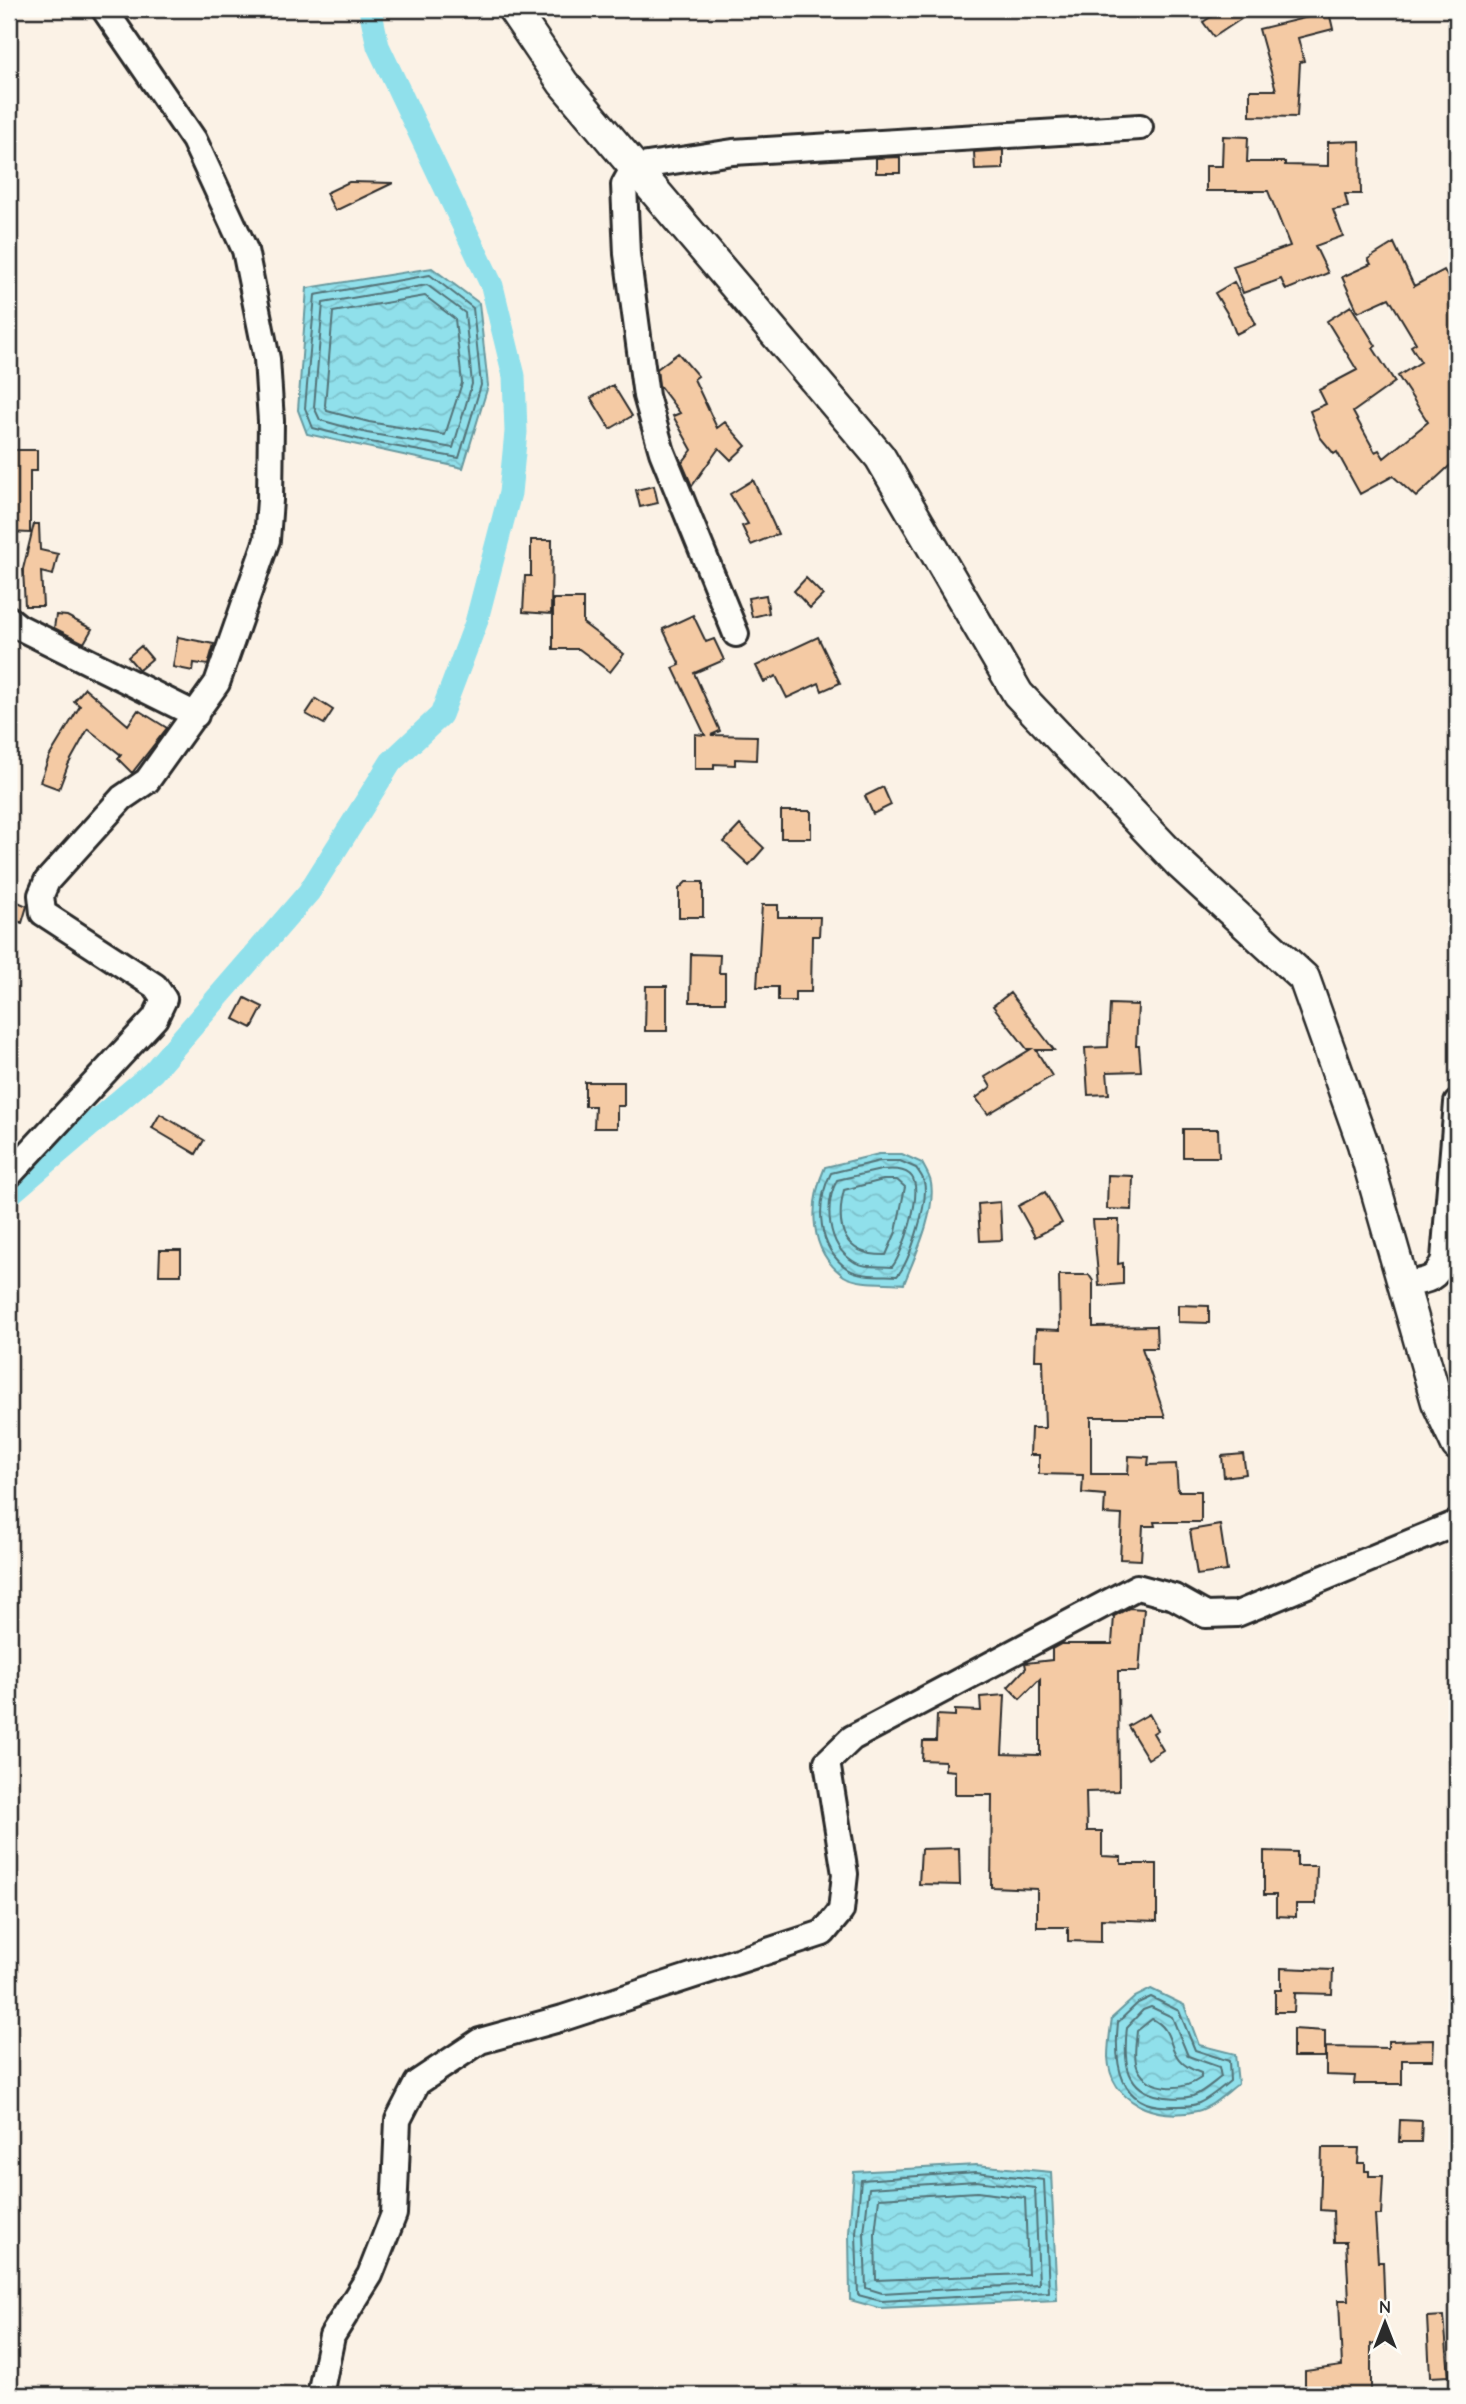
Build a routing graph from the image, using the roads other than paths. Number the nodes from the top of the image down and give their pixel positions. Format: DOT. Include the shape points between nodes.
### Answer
graph roads {
  1 [pos="104,9"];
  2 [pos="513,9"];
  3 [pos="1140,127"];
  4 [pos="634,167"];
  5 [pos="9,619"];
  6 [pos="736,634"];
  7 [pos="196,715"];
  8 [pos="1457,1103"];
  9 [pos="9,1175"];
  10 [pos="1405,1284"];
  11 [pos="1457,1445"];
  12 [pos="1457,1522"];
  13 [pos="320,2395"];
  1 -- 7 [label="street" via="194,141 233,222 246,250 267,359 272,458 267,540 217,683"];
  2 -- 4 [label="street" via="563,83"];
  3 -- 4 [label="street" via="733,152"];
  4 -- 6 [label="street" via="624,186 627,254 646,396 662,452"];
  4 -- 10 [label="street" via="880,457 1018,694 1179,863 1304,978 1363,1144"];
  5 -- 7 [label="street"];
  7 -- 9 [label="street" via="147,781 122,798 47,881 41,895 43,914 155,986 164,999 155,1018"];
  8 -- 10 [label="street" via="1444,1259 1431,1280"];
  10 -- 11 [label="street" via="1437,1402"];
  12 -- 13 [label="street" via="1237,1614 1206,1615 1174,1597 1137,1587 852,1738 827,1762 845,1874 841,1911 823,1933 480,2041 417,2083 398,2120 394,2214 370,2275 332,2336"];
}
